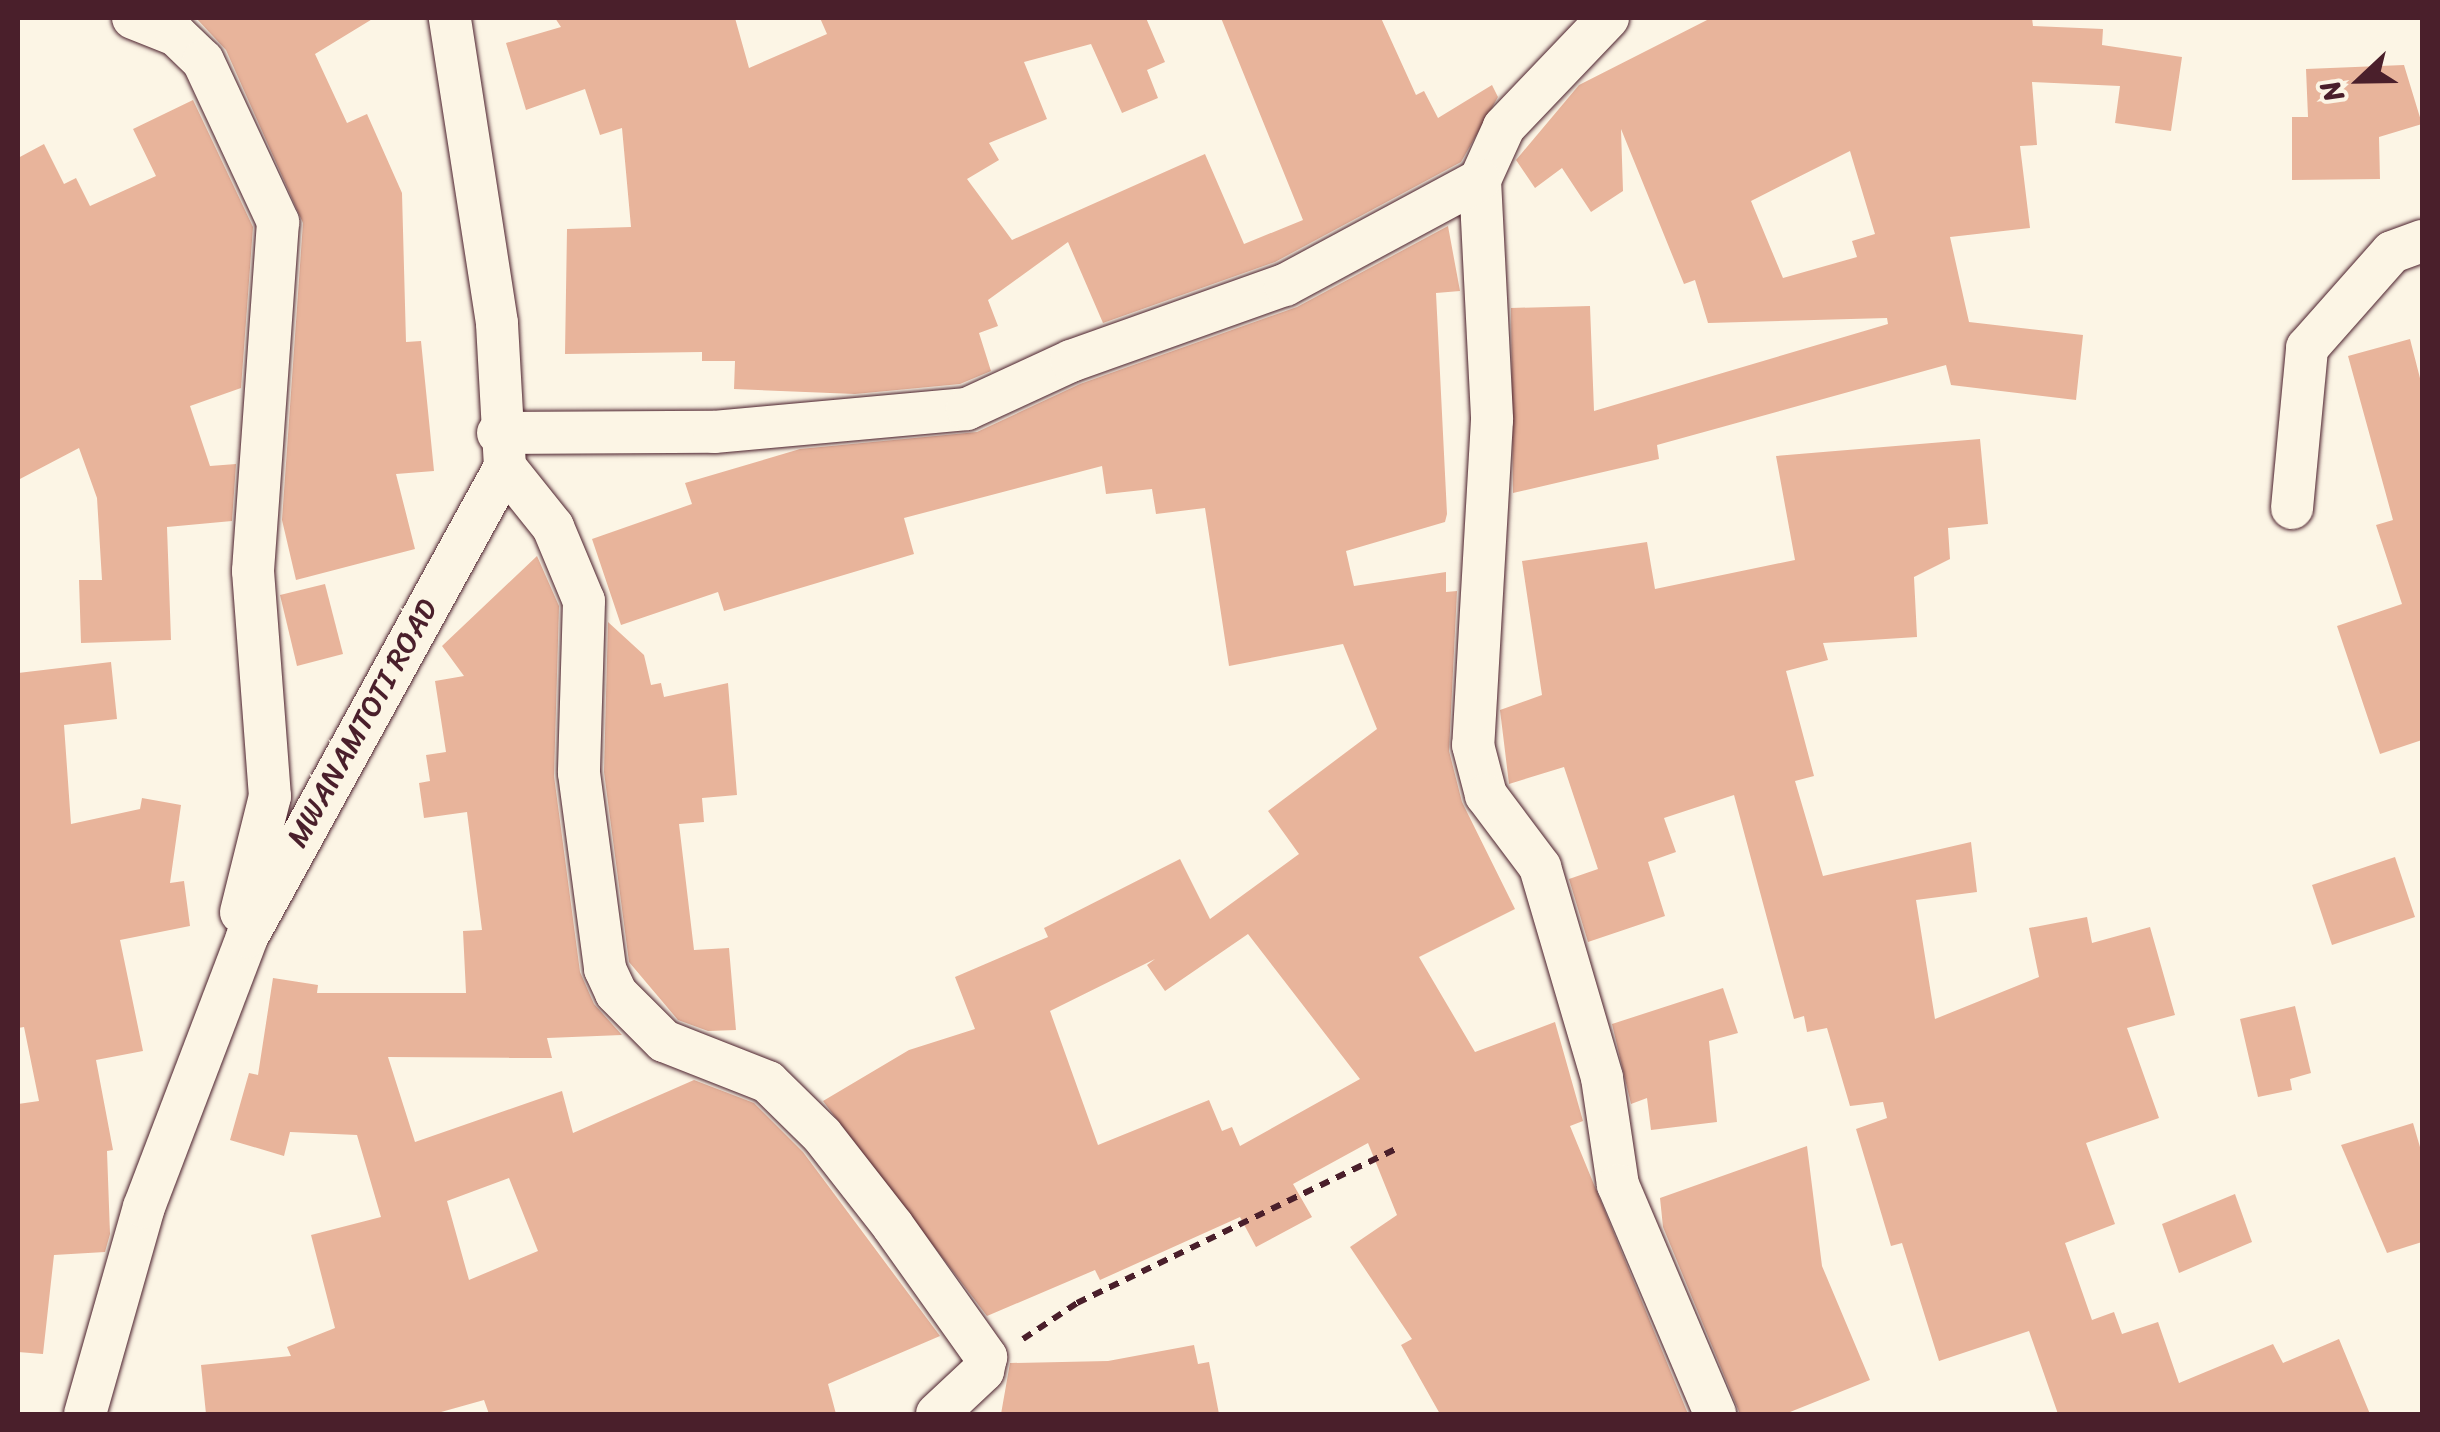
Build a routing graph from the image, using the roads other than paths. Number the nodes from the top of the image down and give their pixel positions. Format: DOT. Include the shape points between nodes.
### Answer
graph roads {
  1 [pos="132,18"];
  2 [pos="450,18"];
  3 [pos="1608,18"];
  4 [pos="1480,180"];
  5 [pos="2422,241"];
  6 [pos="502,450"];
  7 [pos="2292,508"];
  8 [pos="213,1019"];
  9 [pos="86,1414"];
  10 [pos="937,1414"];
  11 [pos="1715,1414"];
  1 -- 8 [label="street" via="176,35 203,61 278,222 253,571 270,796"];
  2 -- 6 [label="street, MWANAMTOTI ROAD" via="497,323"];
  3 -- 4 [label="street" via="1504,127"];
  4 -- 6 [label="street" via="1285,285 1071,361 967,409"];
  4 -- 11 [label="street" via="1492,420 1472,745 1486,795 1540,867 1602,1078 1618,1185"];
  5 -- 7 [label="street" via="2392,252 2307,348"];
  6 -- 8 [label="street, MWANAMTOTI ROAD" via="300,834"];
  6 -- 10 [label="street" via="554,526 584,601 579,773 605,969 616,993 664,1041 768,1082 822,1135 974,1334 983,1371"];
  8 -- 9 [label="street, MWANAMTOTI ROAD" via="144,1207"];
}
